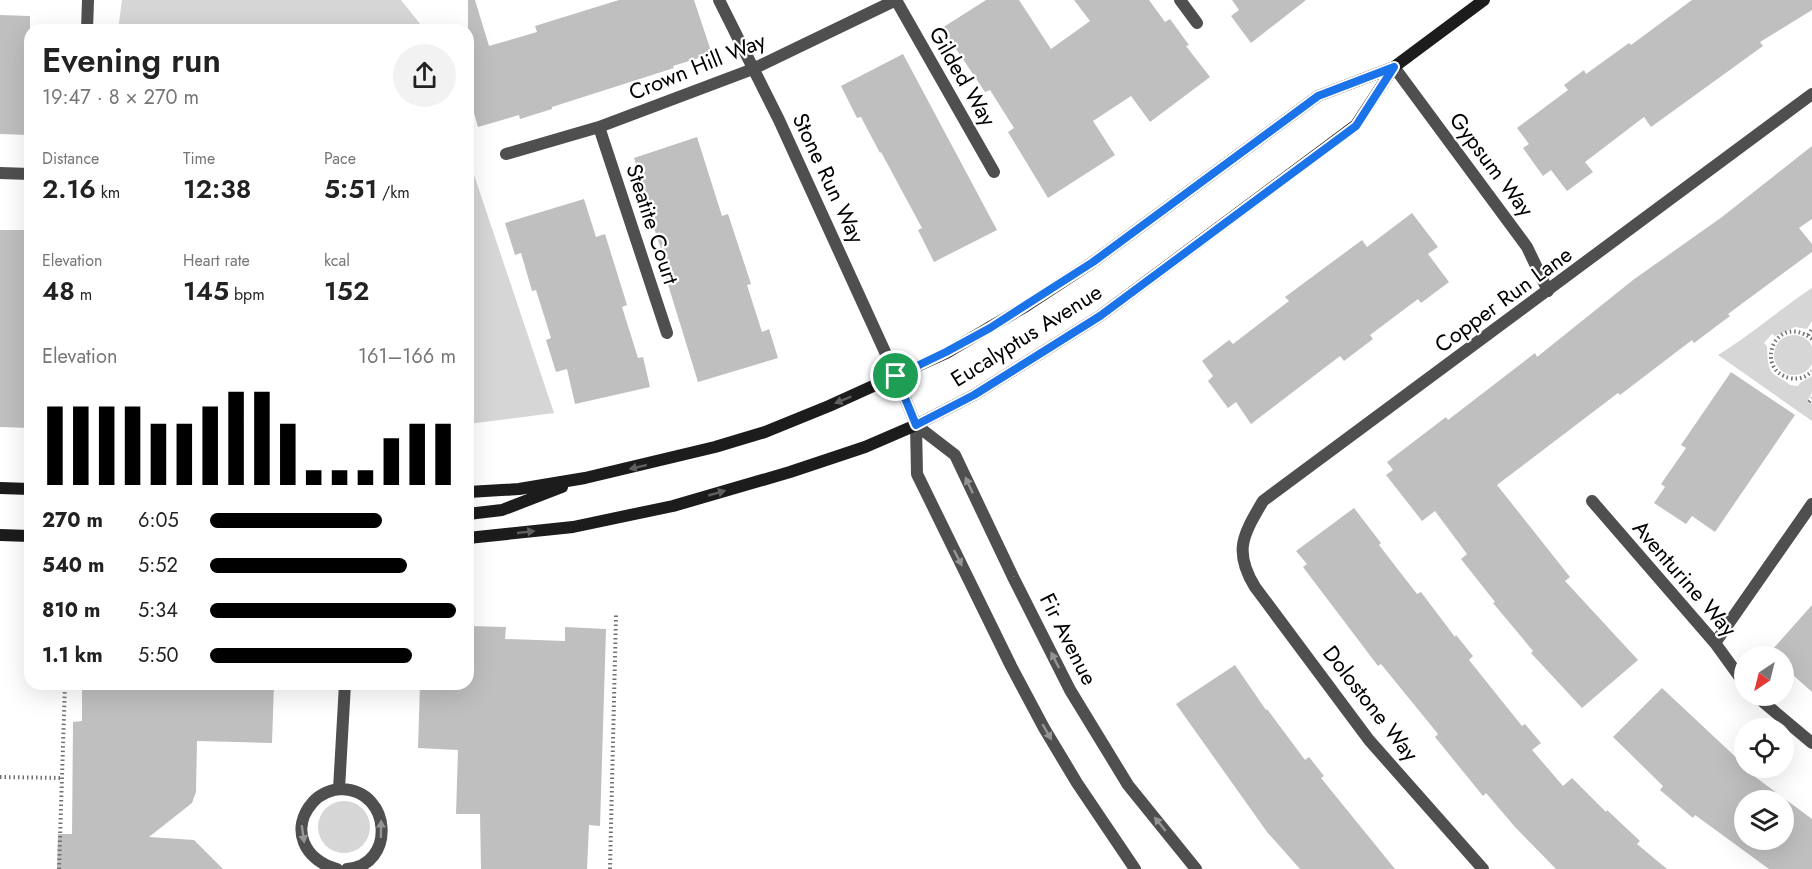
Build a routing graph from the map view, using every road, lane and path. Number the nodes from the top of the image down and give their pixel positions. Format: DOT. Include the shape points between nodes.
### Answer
graph roads {
  1 [pos="88,0"];
  2 [pos="719,0"];
  3 [pos="896,0"];
  4 [pos="1180,0"];
  5 [pos="1484,0"];
  6 [pos="1197,23"];
  7 [pos="87,24"];
  8 [pos="1394,67"];
  9 [pos="753,69"];
  10 [pos="1812,94"];
  11 [pos="600,127"];
  12 [pos="506,154"];
  13 [pos="994,172"];
  14 [pos="0,173"];
  15 [pos="24,174"];
  16 [pos="1548,291"];
  17 [pos="1812,329"];
  18 [pos="667,333"];
  19 [pos="1810,337"];
  20 [pos="1812,372"];
  21 [pos="896,376"];
  22 [pos="916,425"];
  23 [pos="585,478"];
  24 [pos="0,488"];
  25 [pos="24,489"];
  26 [pos="474,492"];
  27 [pos="1592,501"];
  28 [pos="1812,504"];
  29 [pos="474,513"];
  30 [pos="0,535"];
  31 [pos="24,536"];
  32 [pos="474,537"];
  33 [pos="1242,553"];
  34 [pos="616,615"];
  35 [pos="1715,643"];
  36 [pos="1734,669"];
  37 [pos="65,690"];
  38 [pos="345,690"];
  39 [pos="1768,706"];
  40 [pos="1812,743"];
  41 [pos="0,777"];
  42 [pos="62,778"];
  43 [pos="339,789"];
  44 [pos="59,869"];
  45 [pos="337,869"];
  46 [pos="347,869"];
  47 [pos="610,869"];
  48 [pos="1135,869"];
  49 [pos="1196,869"];
  50 [pos="1483,869"];
  1 -- 7 [label="street"];
  2 -- 9 [label="street, Stone Run Way"];
  3 -- 9 [label="street, Crown Hill Way"];
  3 -- 13 [label="street, Gilded Way"];
  4 -- 6 [label="street"];
  5 -- 8 [label="main road, Eucalyptus Avenue"];
  8 -- 16 [label="street, Gypsum Way" via="1527,247"];
  8 -- 21 [label="main road, Eucalyptus Avenue" via="1318,96 1035,301"];
  8 -- 22 [label="main road, Eucalyptus Avenue" via="1356,126 1100,316 974,395"];
  9 -- 11 [label="street, Crown Hill Way"];
  9 -- 21 [label="street, Stone Run Way"];
  10 -- 16 [label="street, Copper Run Lane"];
  11 -- 12 [label="street, Crown Hill Way"];
  11 -- 18 [label="street, Steatite Court"];
  14 -- 15 [label="street"];
  16 -- 33 [label="street, Copper Run Lane" via="1263,501 1248,527"];
  17 -- 19 [label="path"];
  19 -- 20 [label="path" via="1797,331 1781,335 1775,340 1771,355 1775,369 1788,378 1803,378"];
  21 -- 22 [label="street"];
  21 -- 23 [label="main road, Eucalyptus Avenue, one-way" via="765,432"];
  32 -- 22 [label="main road, Eucalyptus Avenue, one-way" via="573,527 673,506 790,472"];
  22 -- 48 [label="street, one-way" via="917,474 1011,666 1077,783"];
  49 -- 22 [label="street, Fir Avenue, one-way" via="1128,785 1070,690 955,455"];
  23 -- 26 [label="main road, Eucalyptus Avenue"];
  23 -- 29 [label="main road" via="502,510"];
  24 -- 25 [label="main road"];
  27 -- 35 [label="street, Aventurine Way"];
  28 -- 35 [label="street"];
  30 -- 31 [label="main road"];
  33 -- 50 [label="street, Dolostone Way" via="1246,571 1256,587 1370,740"];
  34 -- 47 [label="path"];
  35 -- 36 [label="street, Aventurine Way"];
  37 -- 42 [label="path"];
  38 -- 43 [label="street"];
  39 -- 40 [label="street"];
  41 -- 42 [label="path"];
  42 -- 44 [label="path"];
  43 -- 45 [label="street, one-way" via="315,799 302,822 306,848 319,862"];
  46 -- 43 [label="street, one-way" via="374,855 380,843 381,817 365,796"];
}
